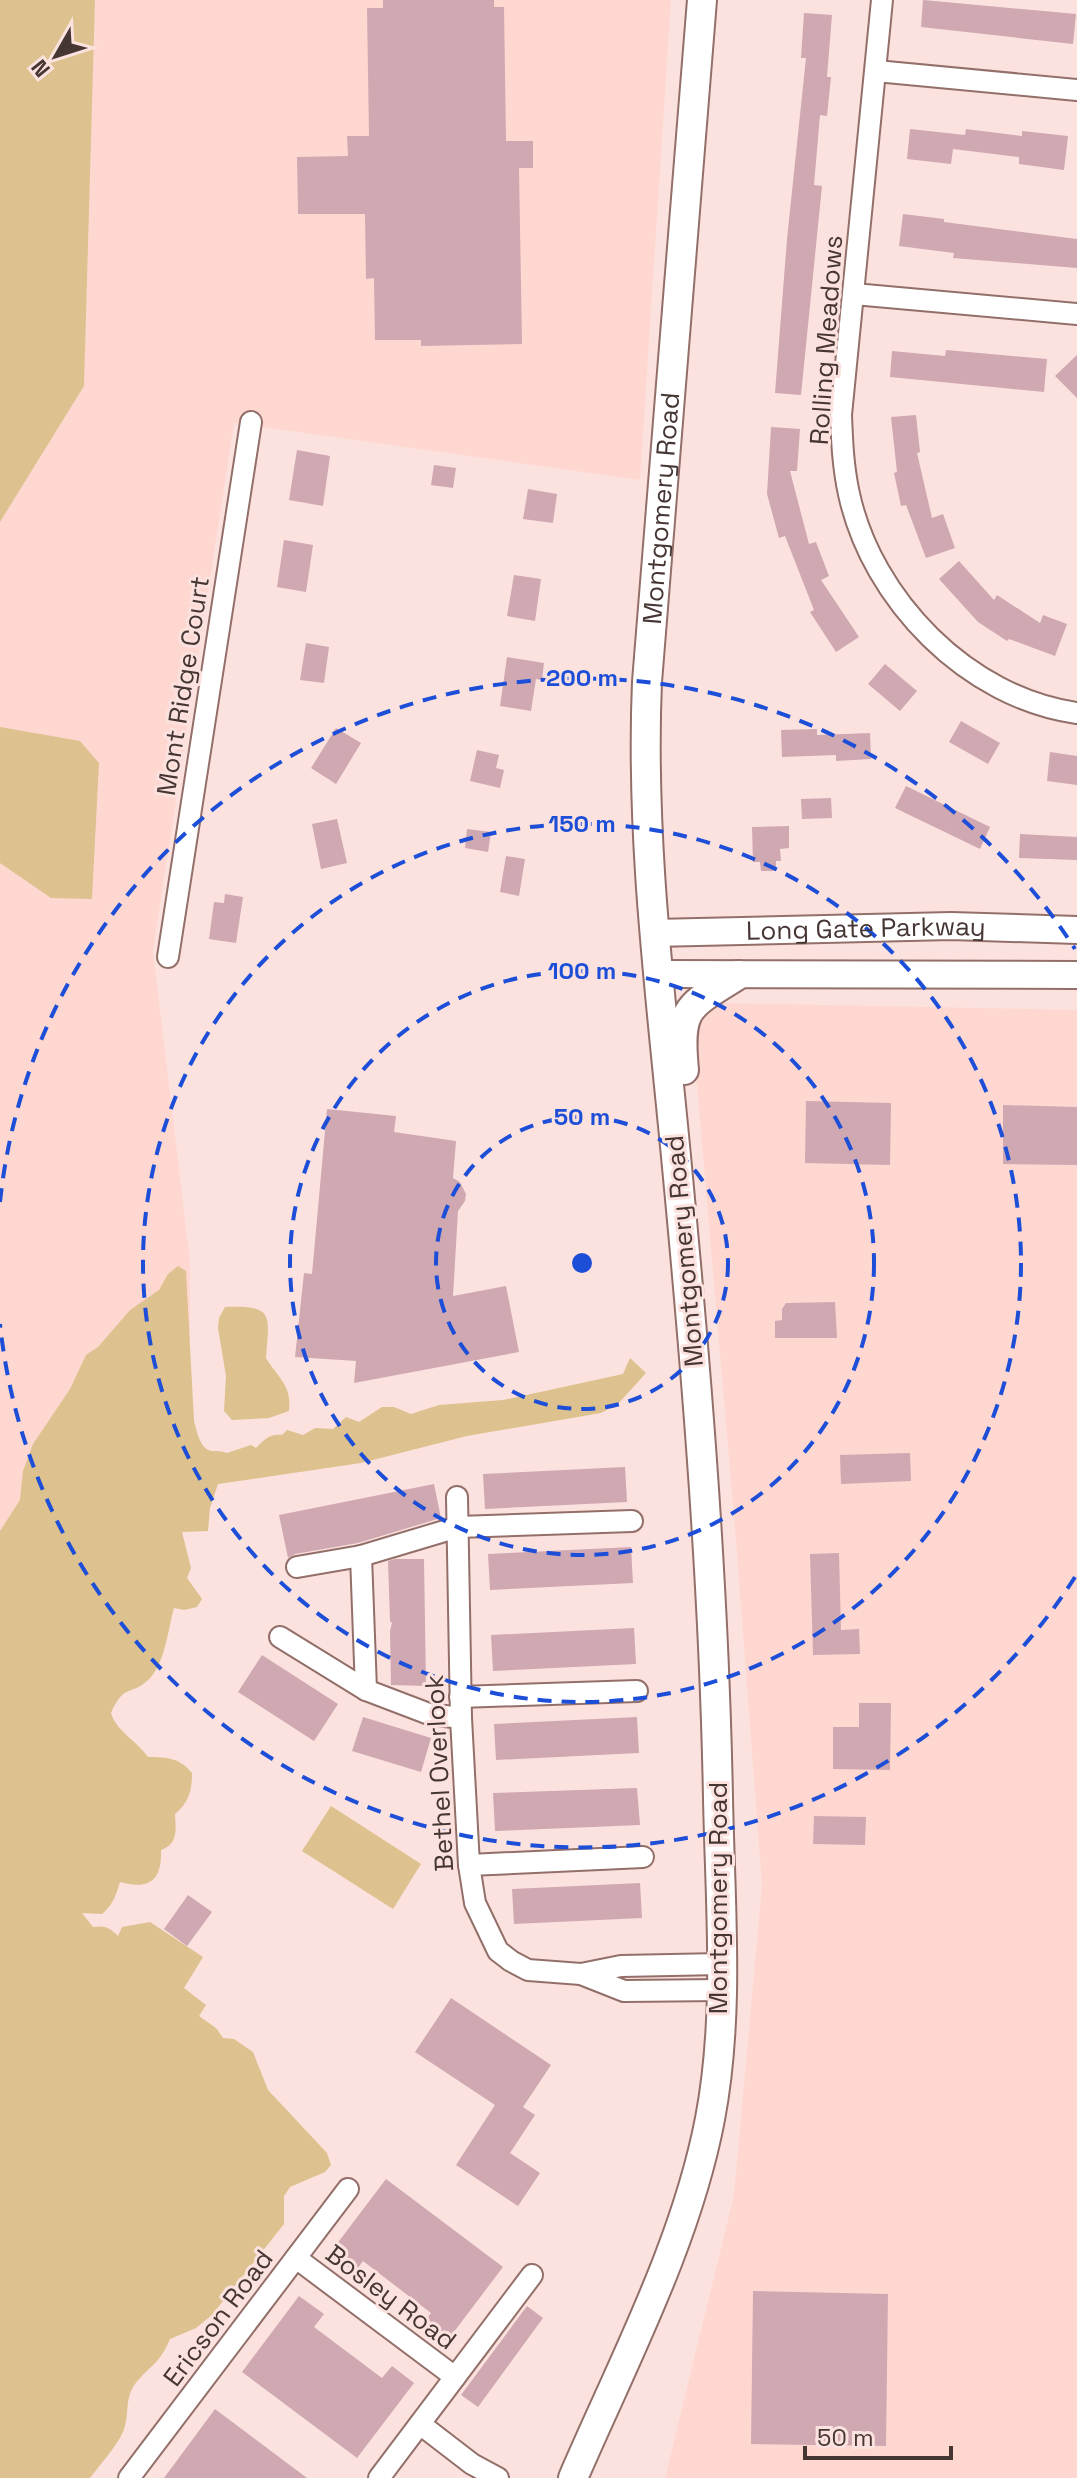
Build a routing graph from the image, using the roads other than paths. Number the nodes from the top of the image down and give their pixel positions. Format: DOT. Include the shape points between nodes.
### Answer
graph roads {
  1 [pos="702,0"];
  2 [pos="882,0"];
  3 [pos="876,71"];
  4 [pos="1077,90"];
  5 [pos="854,294"];
  6 [pos="1077,314"];
  7 [pos="251,422"];
  8 [pos="1077,713"];
  9 [pos="1077,930"];
  10 [pos="654,933"];
  11 [pos="168,957"];
  12 [pos="659,974"];
  13 [pos="738,975"];
  14 [pos="1077,975"];
  15 [pos="686,1266"];
  16 [pos="457,1497"];
  17 [pos="632,1521"];
  18 [pos="458,1527"];
  19 [pos="361,1556"];
  20 [pos="297,1567"];
  21 [pos="280,1637"];
  22 [pos="366,1690"];
  23 [pos="637,1691"];
  24 [pos="460,1697"];
  25 [pos="461,1718"];
  26 [pos="643,1857"];
  27 [pos="469,1865"];
  28 [pos="721,1977"];
  29 [pos="348,2189"];
  30 [pos="296,2258"];
  31 [pos="532,2275"];
  32 [pos="455,2377"];
  33 [pos="420,2424"];
  34 [pos="129,2478"];
  35 [pos="379,2478"];
  36 [pos="498,2478"];
  37 [pos="573,2478"];
  1 -- 10 [label="main road, Montgomery Road" via="646,697 646,819"];
  2 -- 3 [label="street, Rolling Meadows"];
  3 -- 4 [label="street"];
  3 -- 5 [label="street, Rolling Meadows"];
  5 -- 6 [label="street"];
  5 -- 8 [label="street, Rolling Meadows" via="841,415 842,458 849,496 878,568 925,633 966,666 1035,704"];
  7 -- 11 [label="street, Mont Ridge Court"];
  9 -- 10 [label="street, Long Gate Parkway" via="951,926"];
  10 -- 12 [label="main road, Montgomery Road"];
  12 -- 13 [label="street, Long Gate Parkway"];
  12 -- 15 [label="main road, Montgomery Road"];
  13 -- 14 [label="street, Long Gate Parkway"];
  13 -- 15 [label="main road" via="694,1003 685,1016 683,1050 703,1253"];
  15 -- 28 [label="main road, Montgomery Road" via="717,1737"];
  16 -- 18 [label="street, Bethel Overlook"];
  17 -- 18 [label="street"];
  18 -- 19 [label="street"];
  18 -- 24 [label="street, Bethel Overlook"];
  19 -- 20 [label="street"];
  19 -- 22 [label="street"];
  21 -- 22 [label="street"];
  22 -- 25 [label="street" via="429,1714"];
  23 -- 24 [label="street"];
  24 -- 25 [label="street, Bethel Overlook"];
  25 -- 27 [label="street, Bethel Overlook"];
  26 -- 27 [label="street"];
  27 -- 28 [label="street, Bethel Overlook" via="475,1903 498,1951 528,1970 581,1974 624,1991"];
  28 -- 37 [label="main road, Montgomery Road" via="715,2084 684,2213"];
  29 -- 30 [label="street, Ericson Road"];
  30 -- 32 [label="street, Bosley Road"];
  30 -- 34 [label="street, Ericson Road"];
  31 -- 32 [label="street"];
  32 -- 33 [label="street"];
  33 -- 35 [label="street"];
  33 -- 36 [label="street"];
}
